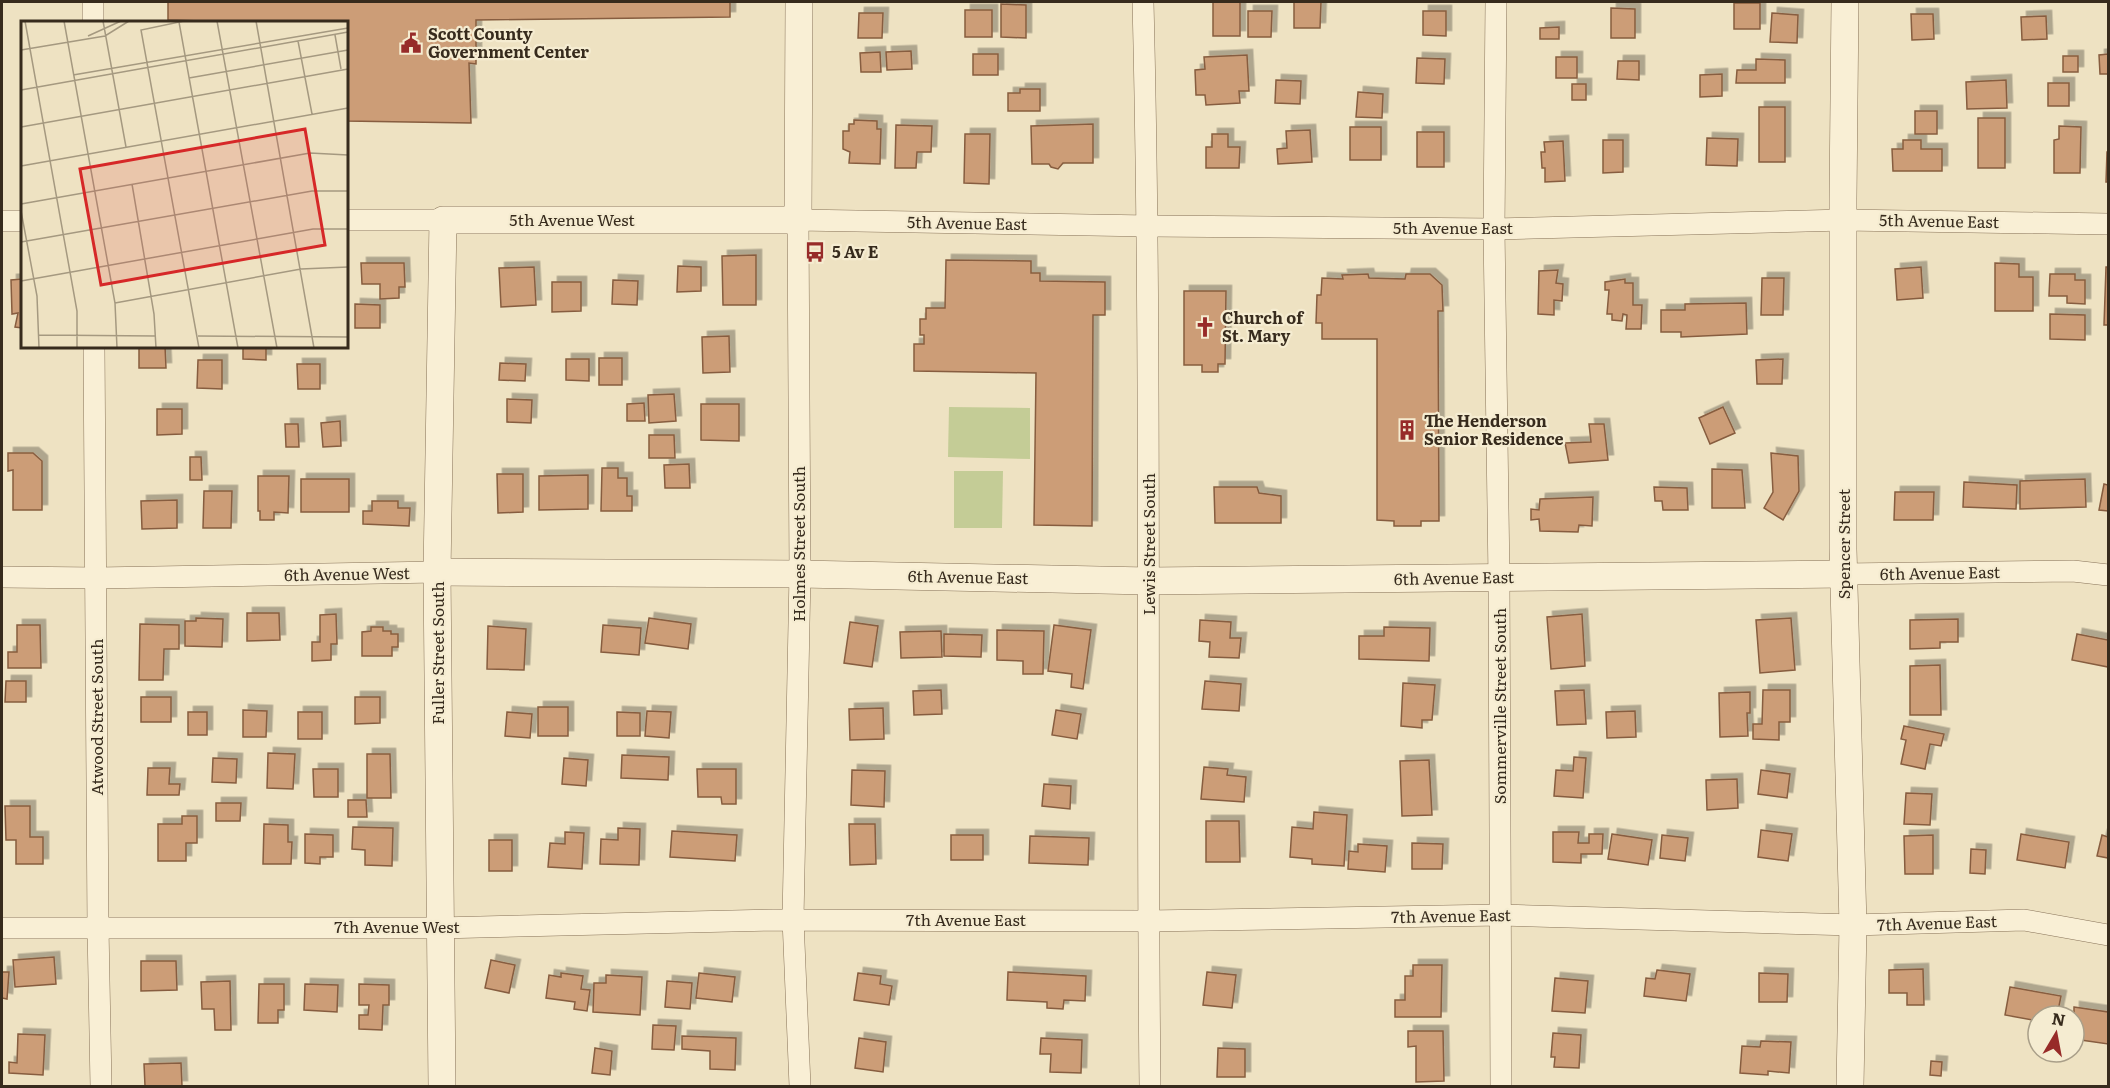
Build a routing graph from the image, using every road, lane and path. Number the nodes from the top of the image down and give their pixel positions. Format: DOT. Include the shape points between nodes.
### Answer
graph roads {
  1 [pos="93,2"];
  2 [pos="799,2"];
  3 [pos="1143,2"];
  4 [pos="1496,2"];
  5 [pos="1845,2"];
  6 [pos="93,21"];
  7 [pos="348,220"];
  8 [pos="443,220"];
  9 [pos="798,220"];
  10 [pos="1844,220"];
  11 [pos="2,221"];
  12 [pos="21,221"];
  13 [pos="2109,224"];
  14 [pos="1149,226"];
  15 [pos="1494,229"];
  16 [pos="94,348"];
  17 [pos="437,572"];
  18 [pos="800,574"];
  19 [pos="1843,574"];
  20 [pos="2109,575"];
  21 [pos="2,577"];
  22 [pos="97,578"];
  23 [pos="1499,578"];
  24 [pos="1148,581"];
  25 [pos="1500,915"];
  26 [pos="793,919"];
  27 [pos="1148,921"];
  28 [pos="1852,926"];
  29 [pos="2,927"];
  30 [pos="98,927"];
  31 [pos="439,928"];
  32 [pos="2109,935"];
  33 [pos="101,1086"];
  34 [pos="442,1086"];
  35 [pos="800,1086"];
  36 [pos="1150,1086"];
  37 [pos="1501,1086"];
  38 [pos="1850,1086"];
  1 -- 6 [label="street"];
  2 -- 9 [label="street, Holmes Street South"];
  3 -- 14 [label="street, Lewis Street South"];
  4 -- 15 [label="street, Sommerville Street South"];
  5 -- 10 [label="street, Spencer Street"];
  7 -- 8 [label="street, 5th Avenue West"];
  8 -- 9 [label="street, 5th Avenue West"];
  8 -- 17 [label="street, Fuller Street South"];
  9 -- 14 [label="street, 5th Avenue East"];
  9 -- 18 [label="street, Holmes Street South"];
  10 -- 13 [label="street, 5th Avenue East"];
  10 -- 15 [label="street, 5th Avenue East"];
  10 -- 19 [label="street, Spencer Street"];
  11 -- 12 [label="street"];
  14 -- 15 [label="street, 5th Avenue East"];
  14 -- 24 [label="street, Lewis Street South"];
  15 -- 23 [label="street, Sommerville Street South"];
  16 -- 22 [label="street, Atwood Street South"];
  17 -- 18 [label="street, 6th Avenue West"];
  17 -- 22 [label="street, 6th Avenue West"];
  17 -- 31 [label="street, Fuller Street South"];
  18 -- 24 [label="street, 6th Avenue East"];
  18 -- 26 [label="street, Holmes Street South"];
  19 -- 20 [label="street, 6th Avenue East" via="2073,571"];
  19 -- 23 [label="street, 6th Avenue East"];
  19 -- 28 [label="street, Spencer Street"];
  21 -- 22 [label="street, 6th Avenue West"];
  22 -- 30 [label="street, Atwood Street South"];
  23 -- 24 [label="street, 6th Avenue East"];
  23 -- 25 [label="street, Sommerville Street South"];
  24 -- 27 [label="street, Lewis Street South"];
  25 -- 27 [label="street, 7th Avenue East"];
  25 -- 28 [label="street, 7th Avenue East"];
  25 -- 37 [label="street, Sommerville Street South"];
  26 -- 27 [label="street, 7th Avenue East"];
  26 -- 31 [label="street, 7th Avenue West"];
  26 -- 35 [label="street, Holmes Street South"];
  27 -- 36 [label="street, Lewis Street South"];
  28 -- 32 [label="street, 7th Avenue East" via="2024,920"];
  28 -- 38 [label="street, Spencer Street"];
  29 -- 30 [label="street, 7th Avenue West"];
  30 -- 31 [label="street, 7th Avenue West"];
  30 -- 33 [label="street, Atwood Street South"];
  31 -- 34 [label="street, Fuller Street South"];
}
